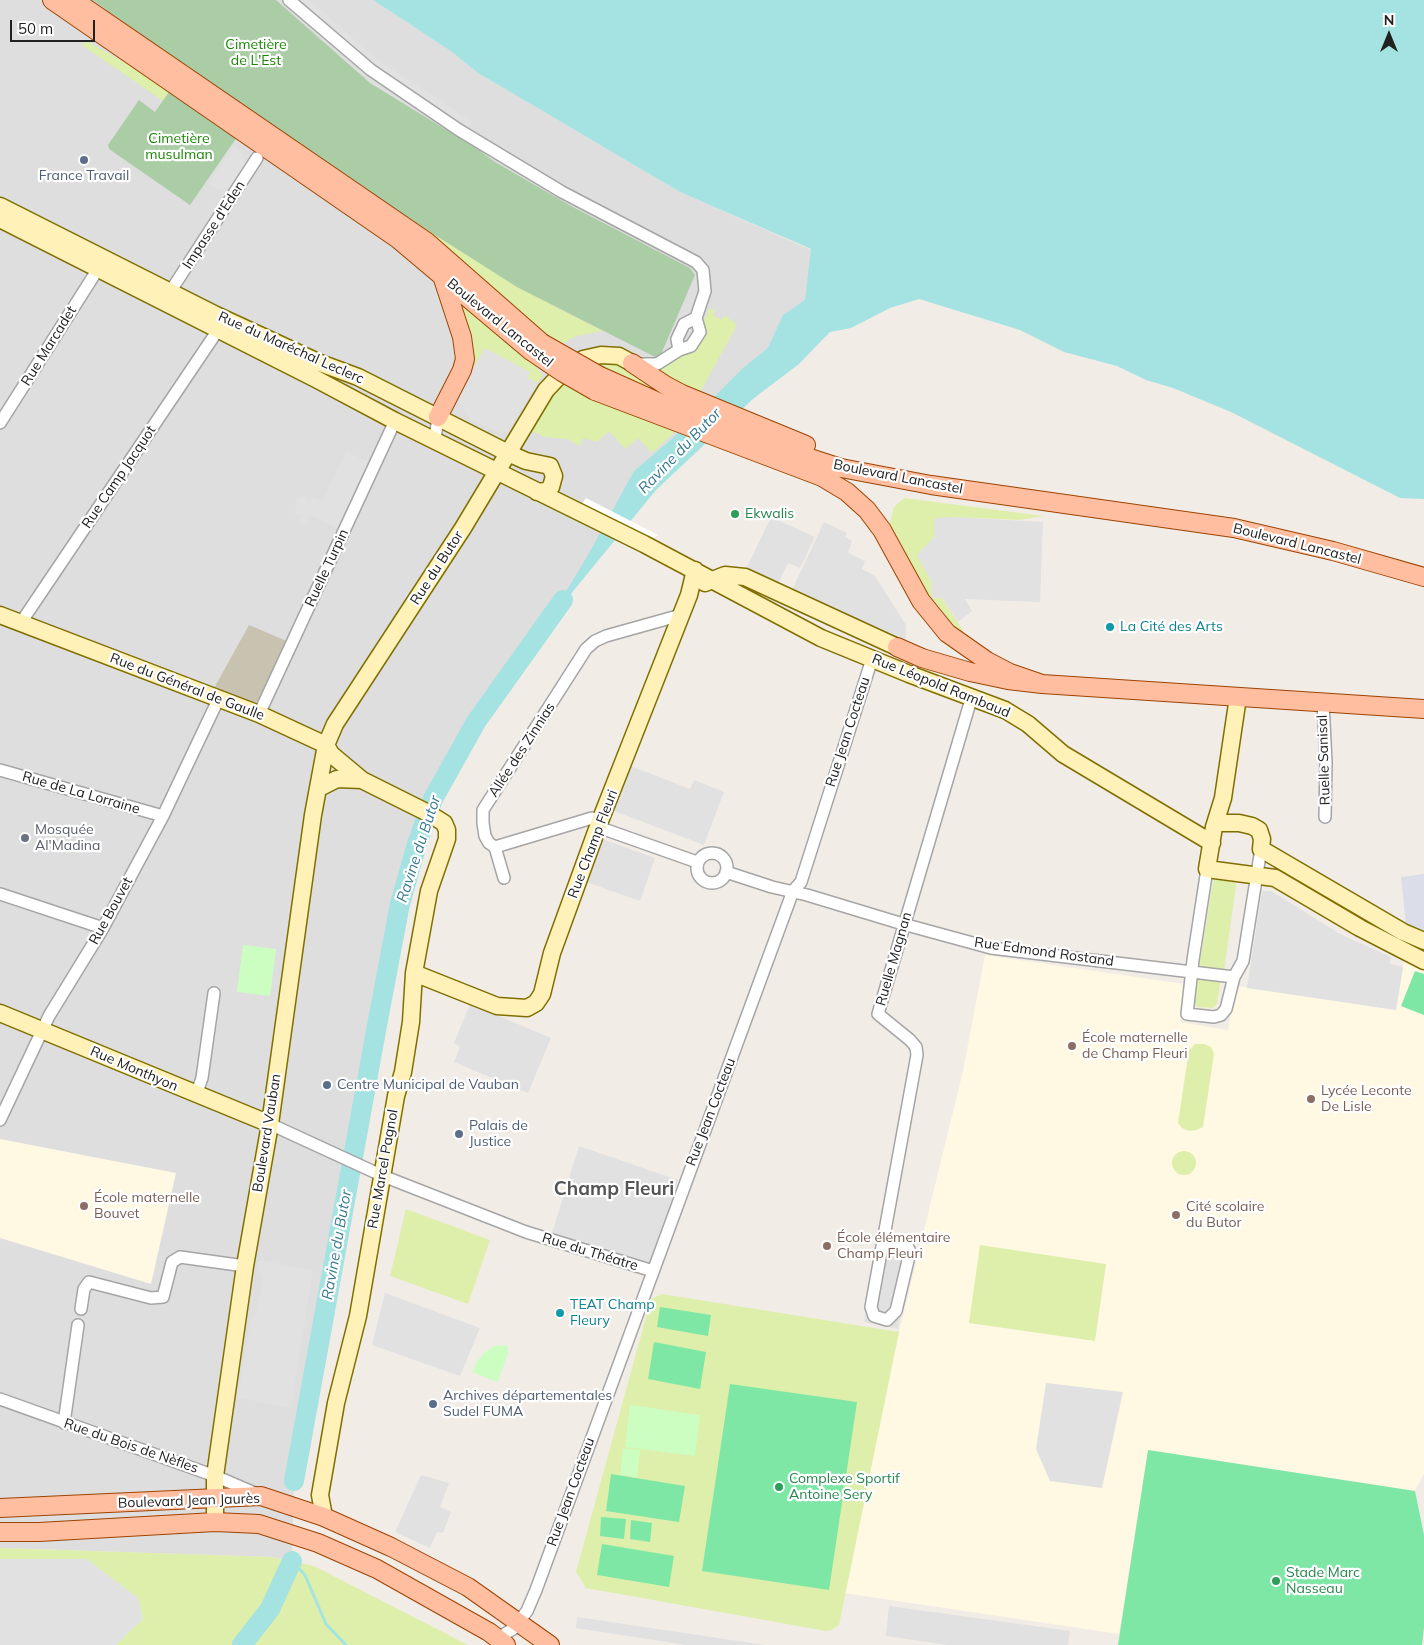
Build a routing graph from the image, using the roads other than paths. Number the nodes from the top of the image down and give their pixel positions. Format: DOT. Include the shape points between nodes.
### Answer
graph roads {
  1 [pos="52,0"];
  2 [pos="74,0"];
  3 [pos="290,0"];
  4 [pos="258,158"];
  5 [pos="0,206"];
  6 [pos="0,219"];
  7 [pos="98,269"];
  8 [pos="442,277"];
  9 [pos="170,292"];
  10 [pos="696,318"];
  11 [pos="218,330"];
  12 [pos="537,347"];
  13 [pos="679,350"];
  14 [pos="632,363"];
  15 [pos="598,383"];
  16 [pos="438,417"];
  17 [pos="395,422"];
  18 [pos="0,423"];
  19 [pos="435,439"];
  20 [pos="778,447"];
  21 [pos="508,453"];
  22 [pos="498,470"];
  23 [pos="537,492"];
  24 [pos="578,511"];
  25 [pos="695,570"];
  26 [pos="1424,576"];
  27 [pos="711,580"];
  28 [pos="689,594"];
  29 [pos="681,615"];
  30 [pos="0,616"];
  31 [pos="20,624"];
  32 [pos="897,647"];
  33 [pos="872,658"];
  34 [pos="1042,684"];
  35 [pos="972,696"];
  36 [pos="1238,697"];
  37 [pos="218,700"];
  38 [pos="1323,702"];
  39 [pos="1424,709"];
  40 [pos="259,714"];
  41 [pos="326,745"];
  42 [pos="0,770"];
  43 [pos="362,780"];
  44 [pos="318,788"];
  45 [pos="1223,798"];
  46 [pos="163,816"];
  47 [pos="1325,817"];
  48 [pos="444,823"];
  49 [pos="1216,823"];
  50 [pos="1239,823"];
  51 [pos="599,824"];
  52 [pos="1212,843"];
  53 [pos="495,847"];
  54 [pos="1261,849"];
  55 [pos="697,862"];
  56 [pos="1207,869"];
  57 [pos="726,872"];
  58 [pos="1257,875"];
  59 [pos="504,878"];
  60 [pos="792,892"];
  61 [pos="0,894"];
  62 [pos="903,924"];
  63 [pos="103,928"];
  64 [pos="1424,941"];
  65 [pos="1424,961"];
  66 [pos="1192,971"];
  67 [pos="414,973"];
  68 [pos="1234,978"];
  69 [pos="443,986"];
  70 [pos="412,991"];
  71 [pos="214,993"];
  72 [pos="0,1013"];
  73 [pos="43,1031"];
  74 [pos="196,1095"];
  75 [pos="0,1120"];
  76 [pos="270,1124"];
  77 [pos="378,1174"];
  78 [pos="883,1240"];
  79 [pos="245,1266"];
  80 [pos="653,1271"];
  81 [pos="81,1309"];
  82 [pos="78,1325"];
  83 [pos="0,1399"];
  84 [pos="64,1422"];
  85 [pos="215,1476"];
  86 [pos="261,1496"];
  87 [pos="215,1498"];
  88 [pos="0,1508"];
  89 [pos="324,1517"];
  90 [pos="215,1522"];
  91 [pos="259,1524"];
  92 [pos="0,1532"];
  93 [pos="518,1622"];
  94 [pos="502,1642"];
  95 [pos="550,1645"];
  1 -- 8 [label="main road, Boulevard Lancastel" via="398,239"];
  2 -- 12 [label="main road, Boulevard Lancastel" via="427,242"];
  3 -- 10 [label="street" via="371,70 459,130 562,192 696,262 706,280"];
  4 -- 9 [label="street, Impasse d'Eden"];
  5 -- 9 [label="street, Rue du Maréchal Leclerc"];
  6 -- 7 [label="street, Rue du Maréchal Leclerc"];
  7 -- 11 [label="street, Rue du Maréchal Leclerc"];
  7 -- 18 [label="street, Rue Marcadet"];
  8 -- 12 [label="main road, Boulevard Lancastel"];
  8 -- 16 [label="main road" via="462,337 465,359"];
  9 -- 16 [label="street, Rue du Maréchal Leclerc"];
  10 -- 13 [label="street" via="684,324 677,339"];
  10 -- 13 [label="street" via="700,332 692,346"];
  11 -- 17 [label="street, Rue du Maréchal Leclerc" via="316,378"];
  11 -- 31 [label="street, Rue Camp Jacquot"];
  12 -- 15 [label="main road, Boulevard Lancastel, bridge" via="562,372"];
  13 -- 14 [label="street" via="656,364"];
  14 -- 20 [label="main road" via="665,386"];
  14 -- 21 [label="street, Rue du Butor" via="619,356 601,355 584,359 565,370 546,390"];
  15 -- 20 [label="main road, Boulevard Lancastel"];
  15 -- 20 [label="main road, Boulevard Lancastel" via="678,423"];
  16 -- 19 [label="street"];
  16 -- 21 [label="street, Rue du Maréchal Leclerc"];
  17 -- 19 [label="street, Rue du Maréchal Leclerc"];
  17 -- 40 [label="street, Ruelle Turpin"];
  19 -- 22 [label="street, Rue du Maréchal Leclerc"];
  20 -- 26 [label="main road, Boulevard Lancastel" via="831,455 931,485 1234,528"];
  20 -- 34 [label="main road, Boulevard Lancastel" via="846,492 867,510 882,530 921,600 947,633 987,661"];
  21 -- 22 [label="street, Rue du Butor"];
  21 -- 23 [label="street, Rue du Maréchal Leclerc" via="550,466 554,471 551,487"];
  22 -- 23 [label="street, Rue du Maréchal Leclerc"];
  22 -- 41 [label="street, Rue du Butor" via="335,724"];
  23 -- 24 [label="street, Rue du Maréchal Leclerc"];
  24 -- 25 [label="street, Rue Léopold Rambaud"];
  25 -- 27 [label="street, Rue Léopold Rambaud"];
  25 -- 28 [label="street, Rue Champ Fleuri"];
  27 -- 28 [label="street"];
  27 -- 32 [label="street, Rue Léopold Rambaud" via="725,575 745,576"];
  27 -- 33 [label="street, Rue Léopold Rambaud" via="821,638"];
  28 -- 29 [label="street, Rue Champ Fleuri"];
  29 -- 51 [label="street, Rue Champ Fleuri"];
  29 -- 53 [label="street, Allée des Zinnias" via="606,636 586,649 484,810 485,836"];
  30 -- 31 [label="street, Rue du Général de Gaulle"];
  31 -- 37 [label="street, Rue du Général de Gaulle"];
  32 -- 34 [label="main road" via="970,672"];
  33 -- 35 [label="street, Rue Léopold Rambaud"];
  33 -- 60 [label="street, Rue Jean Cocteau" via="801,882"];
  34 -- 36 [label="main road"];
  35 -- 52 [label="street, Rue Léopold Rambaud" via="1019,718 1064,754"];
  35 -- 62 [label="street, Ruelle Magnan"];
  36 -- 38 [label="main road"];
  36 -- 45 [label="street"];
  37 -- 40 [label="street, Rue du Général de Gaulle"];
  37 -- 46 [label="street, Rue Bouvet"];
  38 -- 39 [label="main road"];
  38 -- 47 [label="street, Ruelle Sanisal"];
  40 -- 41 [label="street, Rue du Général de Gaulle"];
  41 -- 43 [label="street, Rue du Général de Gaulle" via="330,754"];
  41 -- 44 [label="street, Boulevard Vauban"];
  42 -- 46 [label="street, Rue de La Lorraine"];
  43 -- 44 [label="street, Rue du Général de Gaulle" via="337,779"];
  43 -- 48 [label="street, Rue du Général de Gaulle"];
  44 -- 76 [label="street, Boulevard Vauban"];
  45 -- 49 [label="street"];
  45 -- 50 [label="street" via="1229,816"];
  46 -- 63 [label="street, Rue Bouvet"];
  48 -- 67 [label="street, Rue Marcel Pagnol" via="447,839 430,890"];
  49 -- 50 [label="street"];
  49 -- 52 [label="street"];
  50 -- 54 [label="street" via="1259,830"];
  51 -- 53 [label="street" via="592,818"];
  51 -- 55 [label="street"];
  51 -- 69 [label="street, Rue Champ Fleuri" via="552,954 542,994 536,1003 526,1008 496,1006"];
  52 -- 56 [label="street"];
  53 -- 59 [label="street, Allée des Zinnias"];
  54 -- 58 [label="street"];
  54 -- 64 [label="street"];
  55 -- 57 [label="street" via="705,854 717,854 723,858"];
  55 -- 57 [label="street" via="698,875 708,882 719,881"];
  56 -- 58 [label="street"];
  56 -- 66 [label="street"];
  57 -- 60 [label="street, Rue Edmond Rostand"];
  58 -- 65 [label="street" via="1275,878"];
  58 -- 68 [label="street" via="1243,961"];
  60 -- 62 [label="street, Rue Edmond Rostand"];
  60 -- 80 [label="street, Rue Jean Cocteau"];
  61 -- 63 [label="street"];
  62 -- 66 [label="street, Rue Edmond Rostand" via="991,948"];
  62 -- 78 [label="street, Ruelle Magnan" via="878,1014 910,1040 917,1055"];
  63 -- 73 [label="street, Rue Bouvet"];
  66 -- 68 [label="street, Rue Edmond Rostand"];
  66 -- 68 [label="street" via="1187,1014 1214,1018 1221,1015 1226,1009"];
  67 -- 69 [label="street, Rue Champ Fleuri"];
  67 -- 70 [label="street, Rue Marcel Pagnol"];
  69 -- 70 [label="street, Rue Champ Fleuri" via="427,986"];
  70 -- 77 [label="street, Rue Marcel Pagnol" via="403,1072"];
  71 -- 74 [label="street" via="202,1078"];
  72 -- 73 [label="street, Rue Monthyon"];
  73 -- 74 [label="street, Rue Monthyon"];
  73 -- 75 [label="street, Rue Bouvet"];
  74 -- 76 [label="street, Rue Monthyon"];
  76 -- 77 [label="street, Rue du Théatre"];
  76 -- 79 [label="street, Boulevard Vauban"];
  77 -- 80 [label="street, Rue du Théatre" via="526,1232"];
  77 -- 89 [label="street, Rue Marcel Pagnol" via="358,1316 336,1403 320,1495"];
  78 -- 78 [label="street, Ruelle Magnan" via="871,1307 874,1316 887,1320 896,1311 910,1252 907,1245"];
  79 -- 81 [label="street" via="180,1257 172,1262 163,1297 151,1298 89,1282 84,1289"];
  79 -- 85 [label="street, Boulevard Vauban"];
  80 -- 93 [label="street, Rue Jean Cocteau" via="536,1590"];
  82 -- 84 [label="street"];
  83 -- 84 [label="street, Rue du Bois de Nèfles"];
  84 -- 85 [label="street, Rue du Bois de Nèfles"];
  85 -- 86 [label="street, Rue du Bois de Nèfles"];
  85 -- 87 [label="street, Boulevard Vauban"];
  86 -- 87 [label="main road, Boulevard Jean Jaurès"];
  86 -- 89 [label="main road, Boulevard Jean Jaurès"];
  87 -- 88 [label="main road, Boulevard Jean Jaurès"];
  87 -- 90 [label="street, Boulevard Vauban"];
  89 -- 91 [label="main road" via="318,1528 312,1529 276,1520"];
  89 -- 93 [label="main road, Boulevard Jean Jaurès" via="468,1587"];
  90 -- 91 [label="main road, Boulevard Jean Jaurès"];
  90 -- 92 [label="main road, Boulevard Jean Jaurès"];
  91 -- 94 [label="main road, Boulevard Jean Jaurès" via="311,1541 377,1569"];
  93 -- 94 [label="street, Rue Jean Cocteau"];
  93 -- 95 [label="main road, Boulevard Jean Jaurès"];
}
